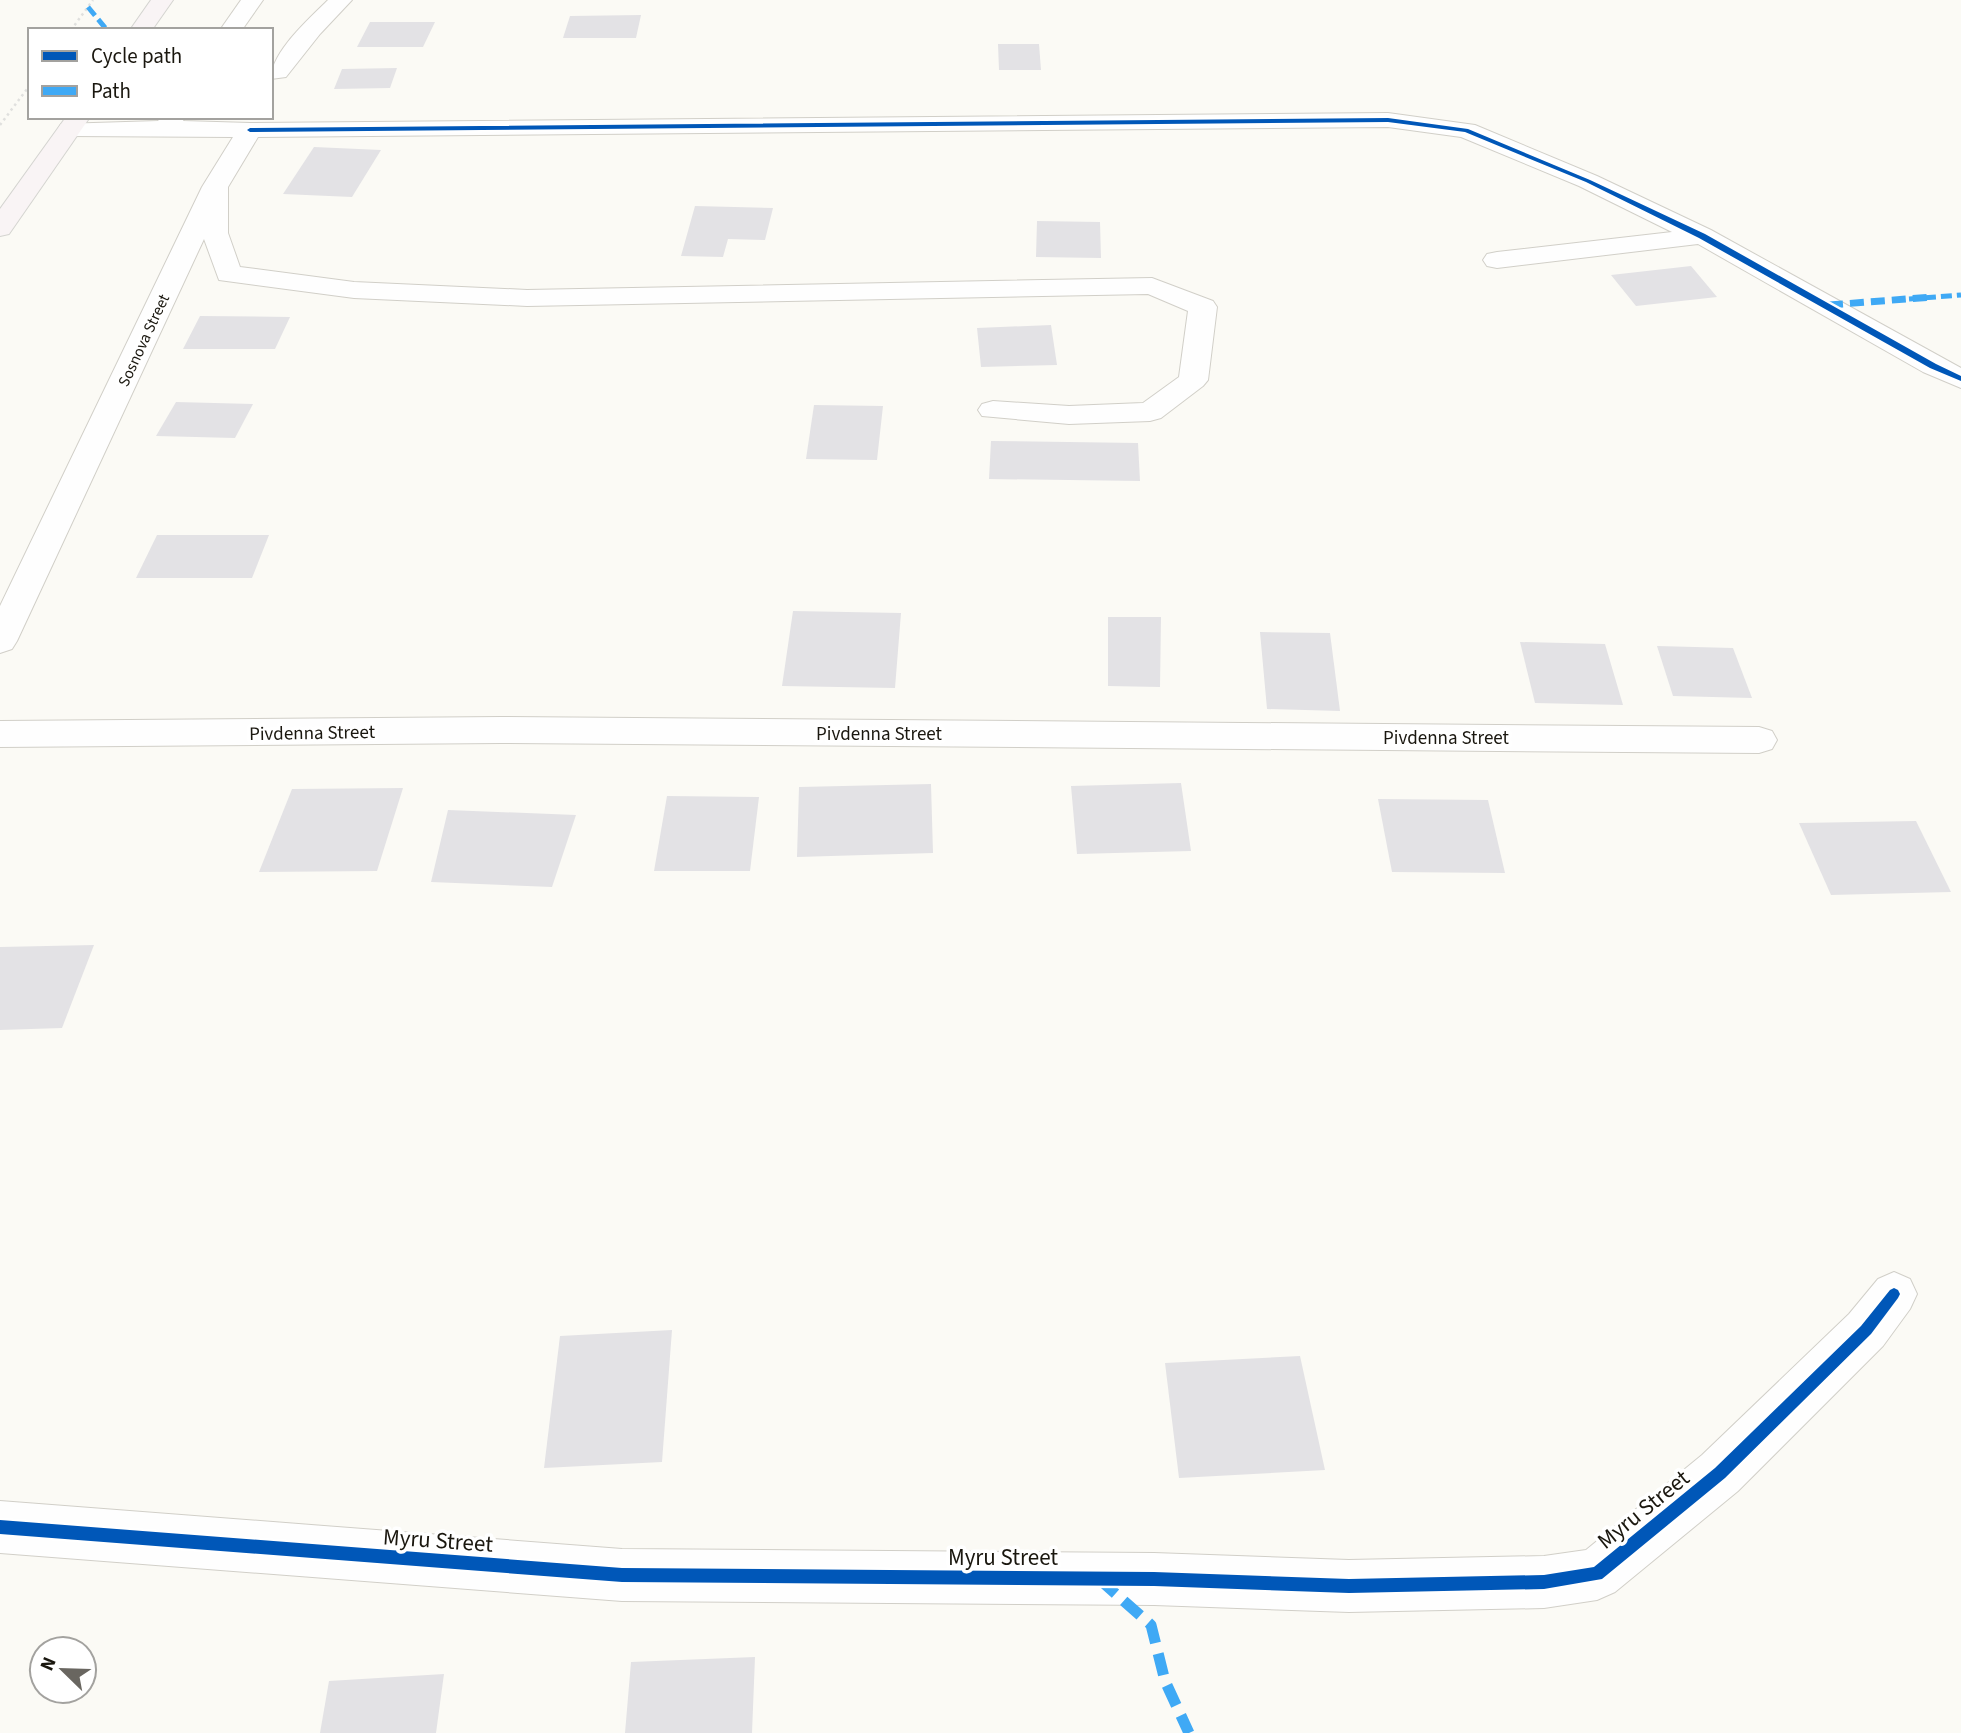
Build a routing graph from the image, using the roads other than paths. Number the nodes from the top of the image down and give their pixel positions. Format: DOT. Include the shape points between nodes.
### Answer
graph roads {
  1 [pos="162,0"];
  2 [pos="252,0"];
  3 [pos="341,0"];
  4 [pos="142,28"];
  5 [pos="232,28"];
  6 [pos="273,72"];
  7 [pos="74,123"];
  8 [pos="169,123"];
  9 [pos="250,130"];
  10 [pos="215,187"];
  11 [pos="0,228"];
  12 [pos="1702,236"];
  13 [pos="1497,260"];
  14 [pos="1961,379"];
  15 [pos="993,410"];
  16 [pos="0,641"];
  17 [pos="0,734"];
  18 [pos="1759,740"];
  19 [pos="1894,1294"];
  20 [pos="0,1527"];
  1 -- 4 [label="main road"];
  2 -- 5 [label="street"];
  3 -- 6 [label="street" via="278,72"];
  7 -- 8 [label="street"];
  7 -- 11 [label="main road"];
  8 -- 9 [label="street"];
  9 -- 10 [label="street, Sosnova Street"];
  9 -- 12 [label="street" via="1388,120 1466,130"];
  10 -- 15 [label="street" via="215,233 229,274 354,290 527,298 1152,286 1203,307 1193,380 1150,412 1069,415"];
  10 -- 16 [label="street, Sosnova Street"];
  12 -- 13 [label="street"];
  12 -- 14 [label="street"];
  17 -- 18 [label="street, Pivdenna Street" via="515,730"];
  19 -- 20 [label="street, Myru Street" via="1866,1330 1720,1474 1597,1574 1544,1581 1349,1586 1154,1579 622,1575"];
}
